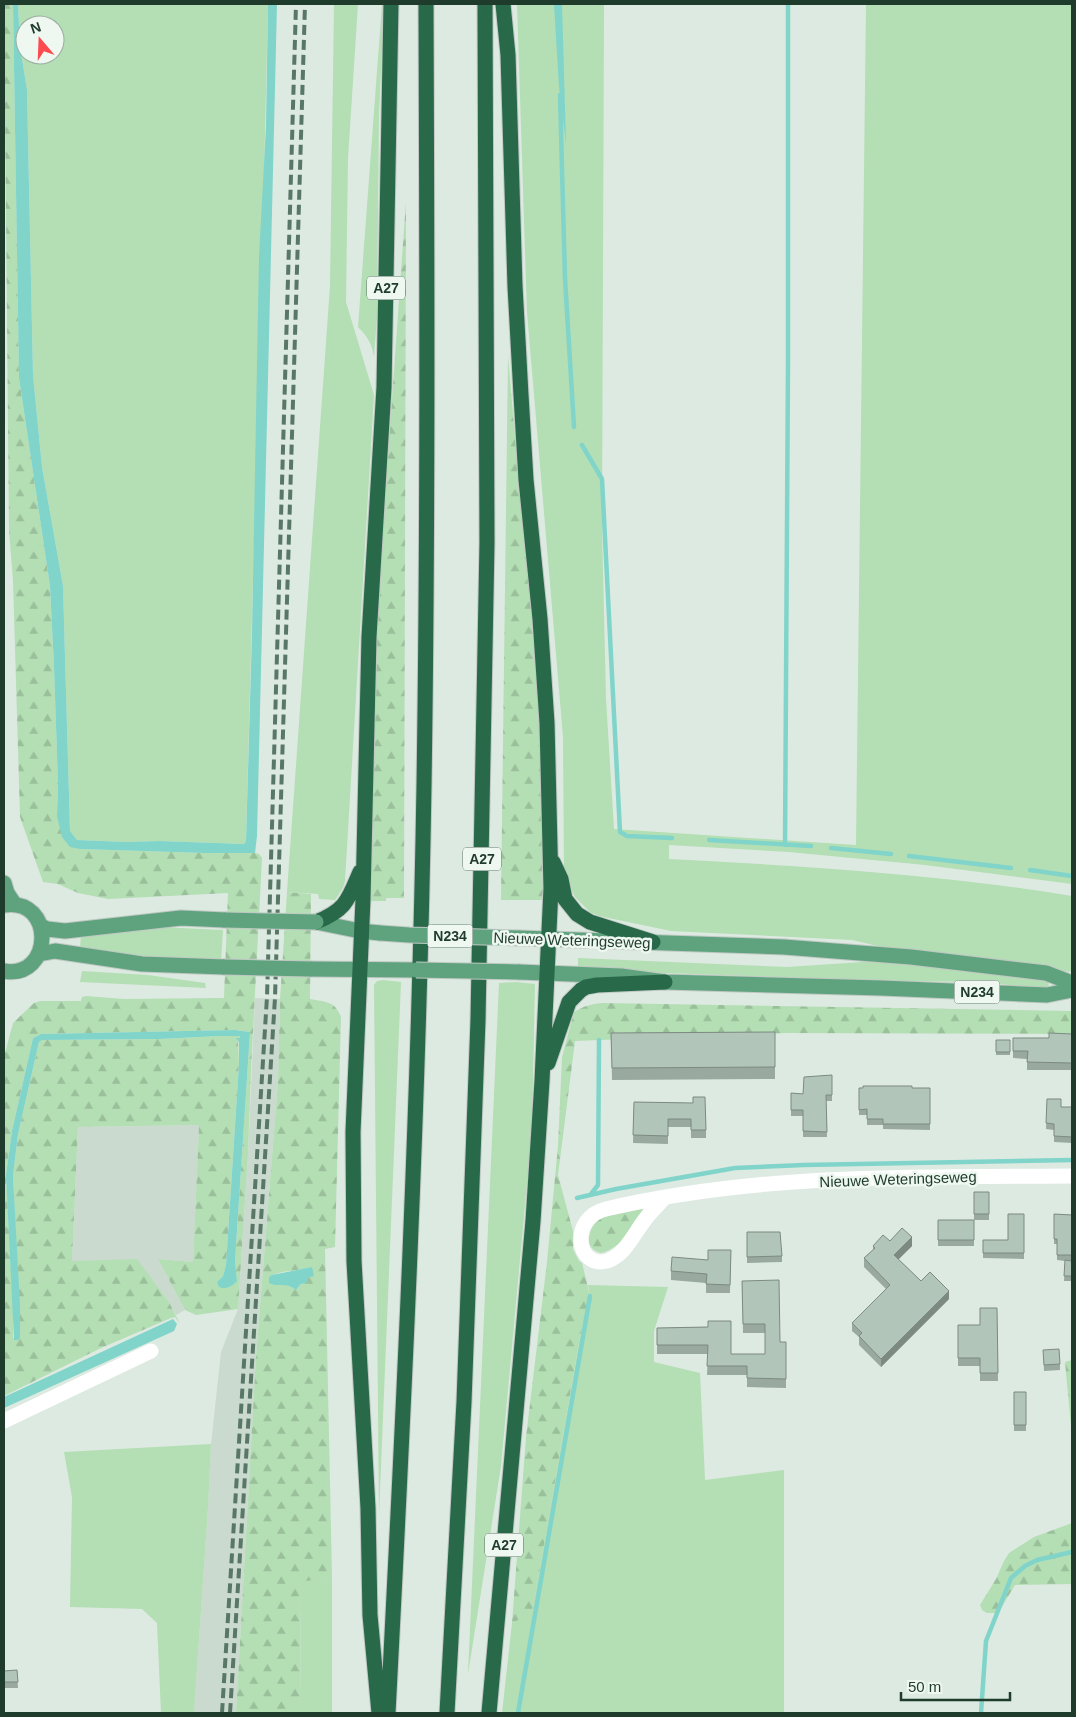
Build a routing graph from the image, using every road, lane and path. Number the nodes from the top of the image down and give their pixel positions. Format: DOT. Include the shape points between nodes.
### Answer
graph roads {
  1 [pos="392,4"];
  2 [pos="426,4"];
  3 [pos="485,4"];
  4 [pos="503,4"];
  5 [pos="550,856"];
  6 [pos="363,866"];
  7 [pos="4,883"];
  8 [pos="10,905"];
  9 [pos="316,922"];
  10 [pos="41,926"];
  11 [pos="360,931"];
  12 [pos="548,938"];
  13 [pos="653,942"];
  14 [pos="39,954"];
  15 [pos="359,969"];
  16 [pos="546,973"];
  17 [pos="6,974"];
  18 [pos="665,982"];
  19 [pos="1072,983"];
  20 [pos="1072,990"];
  21 [pos="542,1082"];
  22 [pos="1072,1176"];
  23 [pos="665,1198"];
  24 [pos="151,1352"];
  25 [pos="4,1421"];
  26 [pos="378,1713"];
  27 [pos="388,1713"];
  28 [pos="447,1713"];
  29 [pos="489,1713"];
  1 -- 6 [label="highway, A27" via="384,387 370,619"];
  2 -- 27 [label="highway, A27" via="424,789 405,1380"];
  3 -- 28 [label="highway, A27" via="487,543 479,1001 464,1402"];
  4 -- 5 [label="highway, A27" via="508,55 522,414 547,723"];
  5 -- 12 [label="highway, A27"];
  5 -- 13 [label="highway, A27" via="561,879 565,900 577,914 590,922"];
  6 -- 9 [label="highway, A27" via="345,903 332,916"];
  6 -- 11 [label="highway, A27"];
  7 -- 8 [label="main road"];
  8 -- 10 [label="main road" via="26,909"];
  9 -- 10 [label="main road, Nieuwe Weteringseweg / N234, bridge" via="181,918 65,931"];
  9 -- 11 [label="main road, Nieuwe Weteringseweg / N234"];
  10 -- 14 [label="main road" via="43,935"];
  11 -- 12 [label="main road, Nieuwe Weteringseweg / N234, bridge"];
  11 -- 15 [label="highway, A27"];
  12 -- 13 [label="main road, Nieuwe Weteringseweg / N234"];
  12 -- 16 [label="highway, A27"];
  13 -- 19 [label="main road, Nieuwe Weteringseweg / N234" via="902,956 1046,972"];
  14 -- 15 [label="main road, N234, bridge" via="66,952 142,964"];
  14 -- 17 [label="main road" via="26,967"];
  15 -- 16 [label="main road, N234, bridge"];
  15 -- 26 [label="highway, A27" via="353,1132 354,1261 368,1508 370,1614"];
  16 -- 18 [label="main road, N234" via="621,976"];
  16 -- 21 [label="highway, A27"];
  18 -- 20 [label="main road, N234" via="1047,995"];
  18 -- 21 [label="highway, A27" via="597,985 577,993 568,1002"];
  21 -- 29 [label="highway, A27" via="533,1221"];
  22 -- 23 [label="street, Nieuwe Weteringseweg" via="781,1182"];
  23 -- 23 [label="street, Nieuwe Weteringseweg" via="592,1214 582,1229 585,1254 596,1261 612,1259 629,1244"];
  24 -- 25 [label="street"];
}
